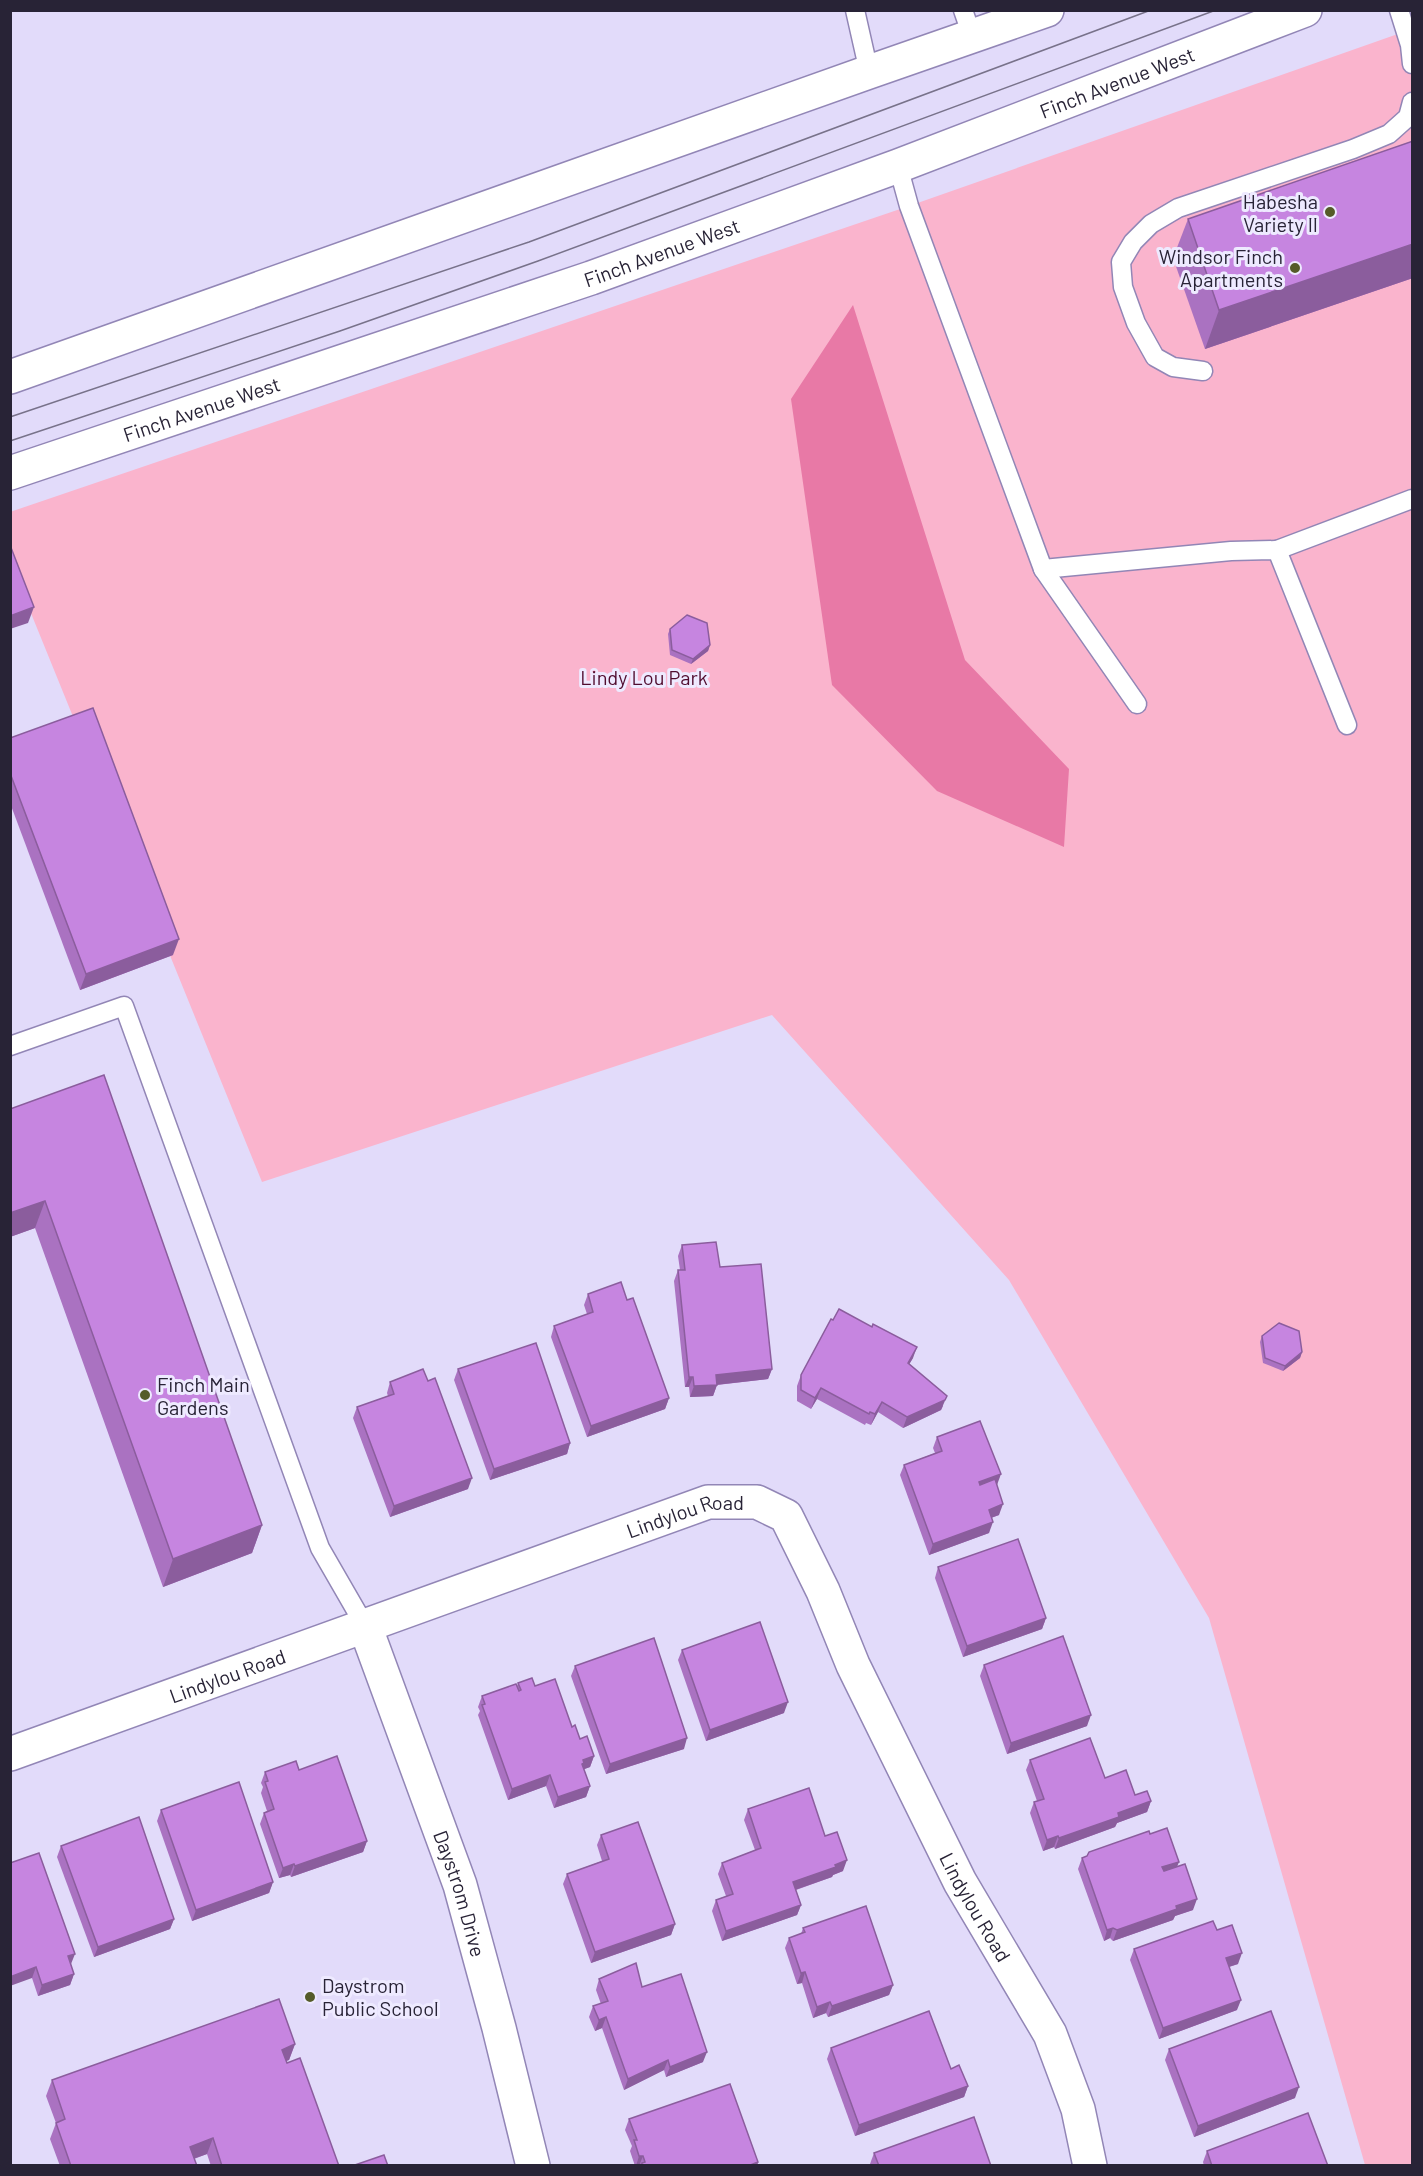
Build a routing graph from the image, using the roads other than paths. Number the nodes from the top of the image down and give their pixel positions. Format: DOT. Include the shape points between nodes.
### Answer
graph roads {
  1 [pos="855,10"];
  2 [pos="1047,10"];
  3 [pos="1305,10"];
  4 [pos="1399,10"];
  5 [pos="968,23"];
  6 [pos="1413,64"];
  7 [pos="869,72"];
  8 [pos="1413,102"];
  9 [pos="898,166"];
  10 [pos="1203,371"];
  11 [pos="10,377"];
  12 [pos="10,473"];
  13 [pos="1413,500"];
  14 [pos="1277,550"];
  15 [pos="1042,569"];
  16 [pos="1137,704"];
  17 [pos="1347,725"];
  18 [pos="11,1043"];
  19 [pos="365,1626"];
  20 [pos="10,1754"];
  21 [pos="532,2166"];
  22 [pos="1090,2166"];
  1 -- 7 [label="lane"];
  2 -- 5 [label="main road"];
  3 -- 9 [label="main road, Finch Avenue West"];
  4 -- 6 [label="lane"];
  5 -- 7 [label="main road"];
  7 -- 11 [label="main road"];
  8 -- 10 [label="lane" via="1408,117 1389,134 1178,208 1151,224 1132,242 1121,262 1123,287 1136,323 1155,357 1173,367"];
  9 -- 12 [label="main road, Finch Avenue West" via="591,278"];
  9 -- 15 [label="lane" via="909,206"];
  13 -- 14 [label="lane"];
  14 -- 15 [label="lane"];
  14 -- 17 [label="lane"];
  15 -- 16 [label="lane"];
  18 -- 19 [label="lane" via="124,1006 320,1548"];
  19 -- 20 [label="main road, Lindylou Road"];
  19 -- 21 [label="main road, Daystrom Drive" via="460,1885"];
  19 -- 22 [label="main road, Lindylou Road" via="708,1502 757,1502 786,1516 853,1665 960,1882 1050,2034 1078,2109"];
}
